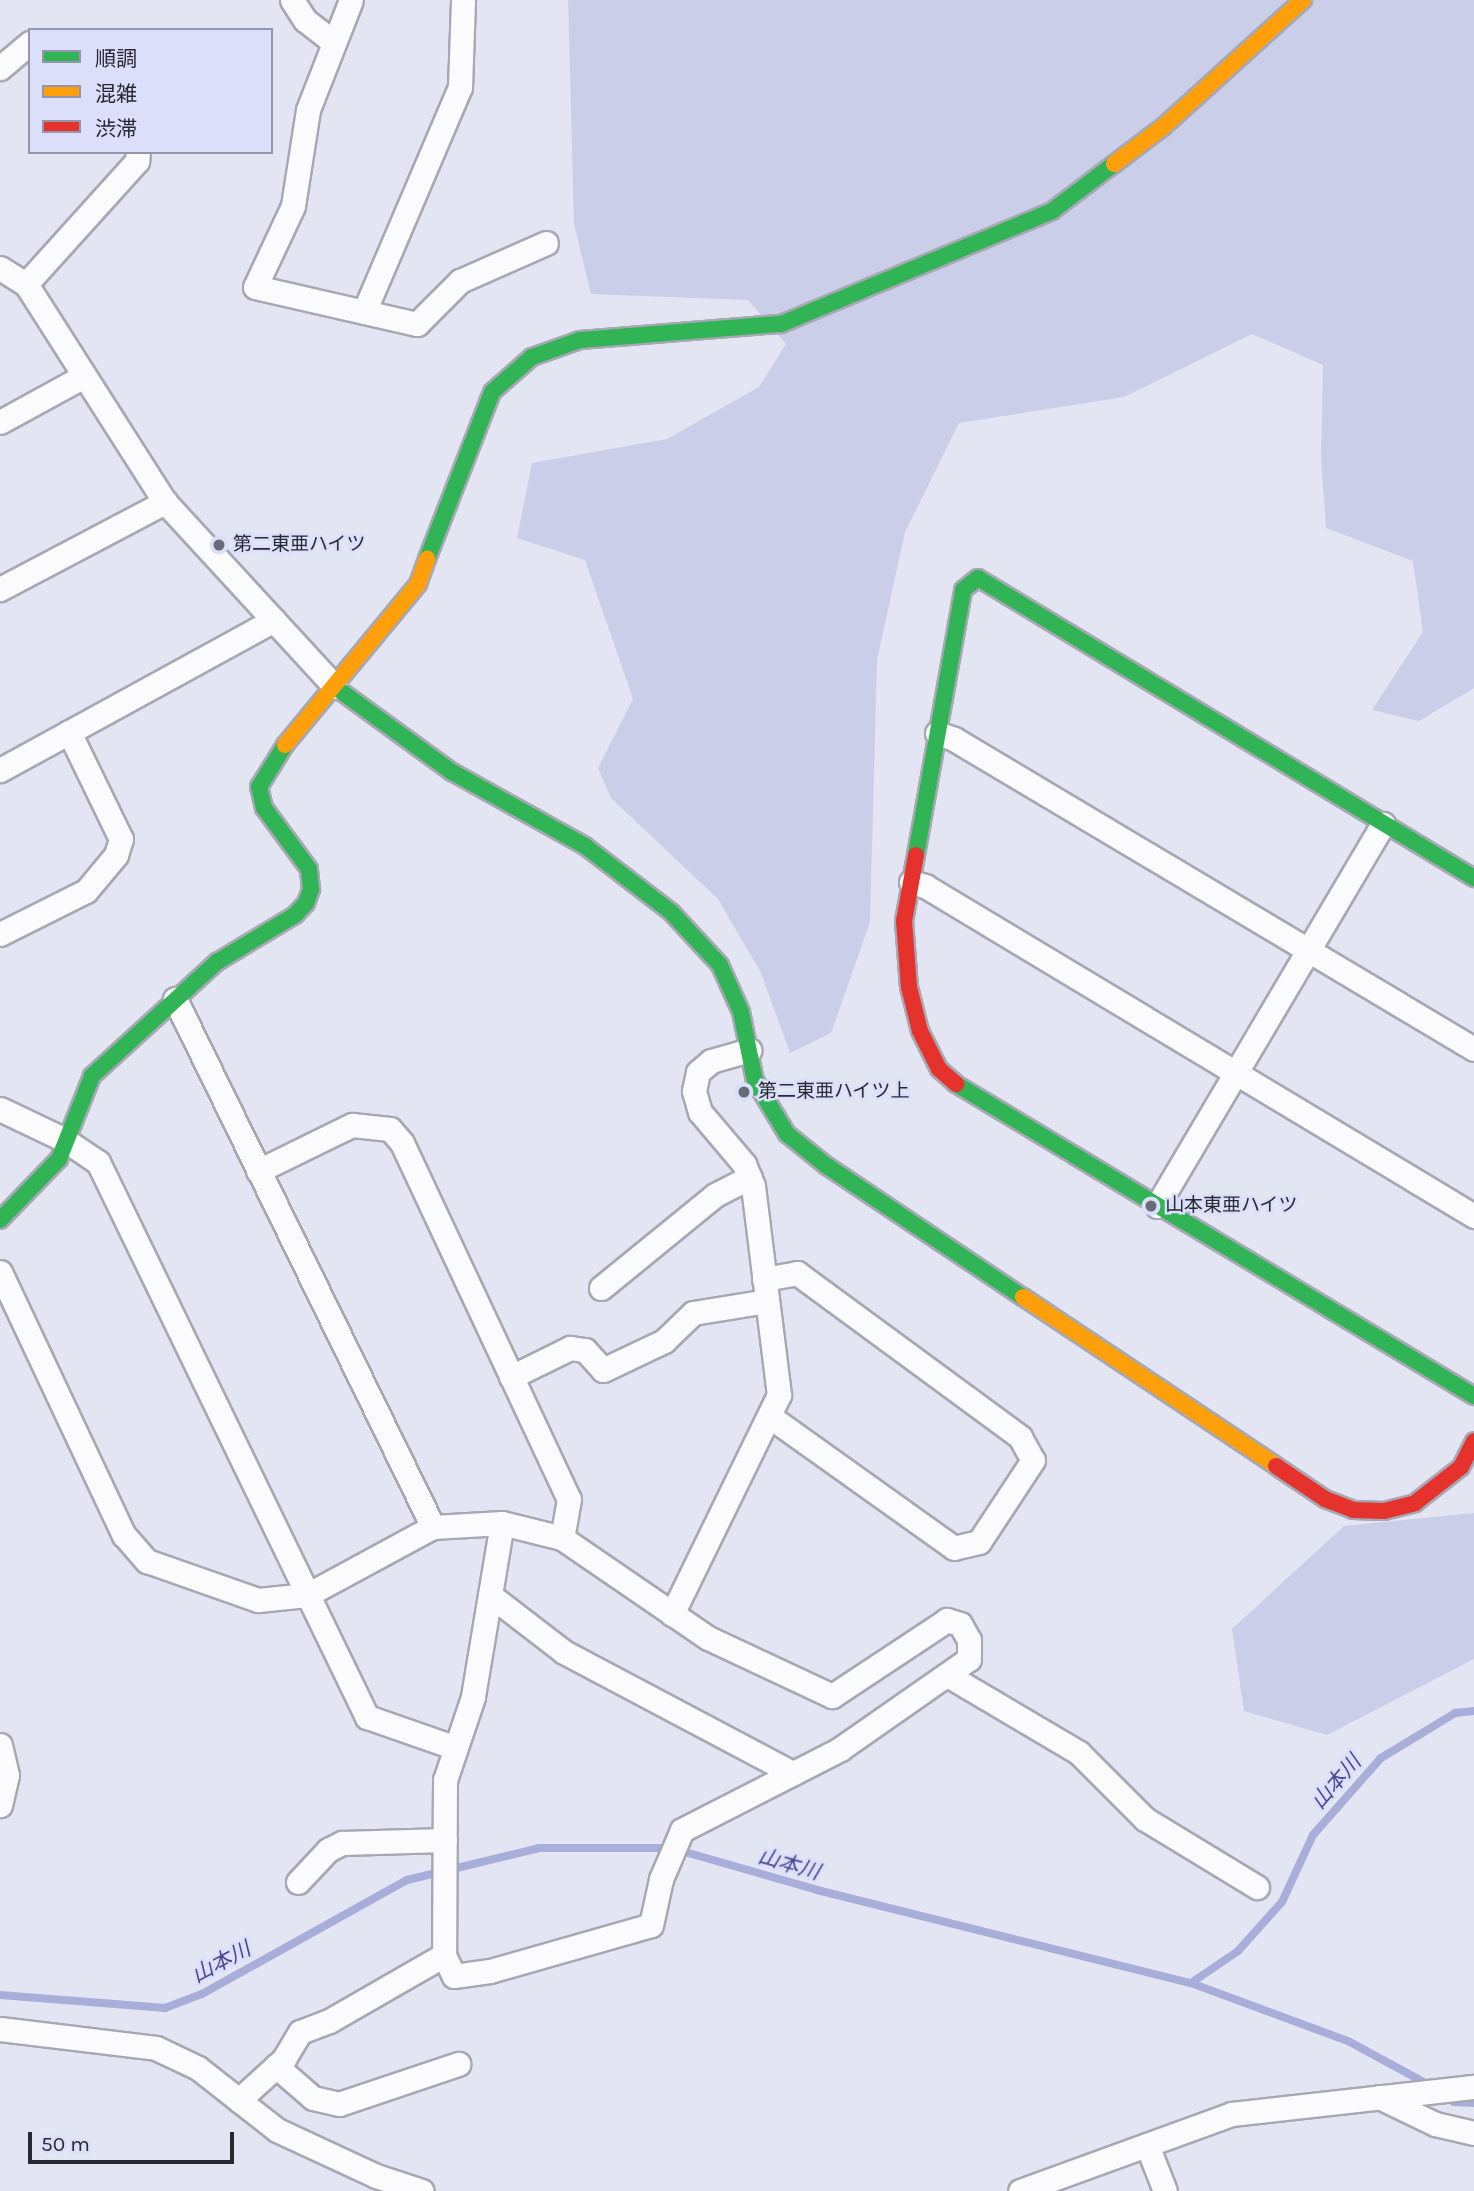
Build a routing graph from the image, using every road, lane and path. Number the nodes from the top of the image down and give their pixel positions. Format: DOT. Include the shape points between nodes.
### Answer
graph roads {
  1 [pos="292,0"];
  2 [pos="351,0"];
  3 [pos="463,0"];
  4 [pos="1303,0"];
  5 [pos="332,41"];
  6 [pos="28,45"];
  7 [pos="0,68"];
  8 [pos="138,154"];
  9 [pos="546,243"];
  10 [pos="0,268"];
  11 [pos="26,284"];
  12 [pos="364,312"];
  13 [pos="84,376"];
  14 [pos="0,422"];
  15 [pos="164,502"];
  16 [pos="0,589"];
  17 [pos="274,620"];
  18 [pos="335,687"];
  19 [pos="69,732"];
  20 [pos="937,733"];
  21 [pos="0,770"];
  22 [pos="1383,824"];
  23 [pos="1474,878"];
  24 [pos="911,882"];
  25 [pos="0,934"];
  26 [pos="1308,950"];
  27 [pos="175,999"];
  28 [pos="1474,1049"];
  29 [pos="749,1050"];
  30 [pos="1236,1073"];
  31 [pos="0,1109"];
  32 [pos="65,1140"];
  33 [pos="258,1171"];
  34 [pos="750,1177"];
  35 [pos="1157,1206"];
  36 [pos="1474,1216"];
  37 [pos="0,1220"];
  38 [pos="0,1272"];
  39 [pos="601,1288"];
  40 [pos="765,1290"];
  41 [pos="511,1377"];
  42 [pos="1474,1396"];
  43 [pos="769,1416"];
  44 [pos="1474,1441"];
  45 [pos="502,1523"];
  46 [pos="433,1527"];
  47 [pos="562,1538"];
  48 [pos="307,1595"];
  49 [pos="490,1595"];
  50 [pos="672,1615"];
  51 [pos="949,1675"];
  52 [pos="0,1745"];
  53 [pos="453,1747"];
  54 [pos="793,1773"];
  55 [pos="0,1805"];
  56 [pos="445,1840"];
  57 [pos="298,1882"];
  58 [pos="1257,1887"];
  59 [pos="444,1955"];
  60 [pos="0,2029"];
  61 [pos="458,2064"];
  62 [pos="276,2066"];
  63 [pos="1466,2087"];
  64 [pos="1378,2097"];
  65 [pos="239,2100"];
  66 [pos="1474,2133"];
  67 [pos="1147,2145"];
  68 [pos="422,2191"];
  69 [pos="1020,2191"];
  70 [pos="1165,2191"];
  1 -- 5 [label="street" via="305,20"];
  2 -- 5 [label="street"];
  3 -- 12 [label="street" via="460,88"];
  4 -- 18 [label="street" via="1163,127 1052,211 781,324 580,340 532,357 510,372 492,392 418,584"];
  5 -- 12 [label="street" via="308,110 293,206 255,288"];
  6 -- 7 [label="street"];
  8 -- 11 [label="street" via="137,161"];
  9 -- 12 [label="street" via="460,281 417,324"];
  10 -- 11 [label="street"];
  11 -- 13 [label="street"];
  13 -- 14 [label="street"];
  13 -- 15 [label="street"];
  15 -- 16 [label="street"];
  15 -- 17 [label="street"];
  17 -- 18 [label="street"];
  17 -- 19 [label="street"];
  18 -- 27 [label="street" via="272,761 259,787 264,808 309,869 311,889 306,903 296,915 217,962"];
  18 -- 29 [label="street" via="452,772 585,846 671,912 720,965 741,1012"];
  19 -- 21 [label="street"];
  19 -- 25 [label="street" via="121,839 116,855 86,891"];
  20 -- 22 [label="street" via="963,590 978,578"];
  20 -- 24 [label="street"];
  20 -- 26 [label="street"];
  22 -- 23 [label="street"];
  22 -- 26 [label="street"];
  24 -- 30 [label="street" via="925,886"];
  24 -- 35 [label="street" via="904,921 909,988 920,1031 939,1069 968,1094"];
  26 -- 28 [label="street"];
  26 -- 30 [label="street"];
  27 -- 32 [label="street" via="92,1076"];
  27 -- 33 [label="street"];
  29 -- 34 [label="street" via="711,1060 698,1072 694,1091 700,1112"];
  29 -- 44 [label="street" via="755,1081 787,1134 827,1166 1325,1499 1353,1510 1384,1511 1415,1503 1461,1468"];
  30 -- 35 [label="street"];
  30 -- 36 [label="street"];
  31 -- 32 [label="street"];
  32 -- 37 [label="street" via="59,1159"];
  32 -- 48 [label="street" via="98,1162"];
  33 -- 41 [label="street" via="352,1125 390,1129 402,1143"];
  33 -- 46 [label="street"];
  34 -- 39 [label="street" via="715,1195"];
  34 -- 40 [label="street"];
  35 -- 42 [label="street"];
  38 -- 48 [label="street" via="124,1535 147,1561 258,1600"];
  40 -- 41 [label="street" via="693,1313 664,1342 603,1370 585,1350 570,1348"];
  40 -- 43 [label="street" via="779,1395"];
  40 -- 43 [label="street" via="797,1273 1020,1437 1033,1460 979,1542 954,1548"];
  41 -- 47 [label="street" via="569,1499"];
  43 -- 50 [label="street"];
  45 -- 46 [label="street"];
  45 -- 47 [label="street"];
  45 -- 49 [label="street"];
  46 -- 48 [label="street"];
  47 -- 50 [label="street"];
  48 -- 53 [label="street" via="367,1717"];
  49 -- 53 [label="street" via="473,1697"];
  49 -- 54 [label="street" via="564,1652"];
  50 -- 51 [label="street" via="708,1638 832,1696 947,1620 960,1624 969,1640 969,1659"];
  51 -- 54 [label="street" via="840,1749"];
  51 -- 58 [label="street" via="1079,1753 1145,1819"];
  52 -- 55 [label="street" via="7,1775"];
  53 -- 56 [label="street" via="445,1780"];
  54 -- 59 [label="street" via="682,1830 661,1880 651,1925 491,1972 454,1976"];
  56 -- 57 [label="street" via="342,1843 328,1850"];
  56 -- 59 [label="street"];
  59 -- 62 [label="street" via="329,2021 300,2032"];
  60 -- 65 [label="street" via="156,2048 198,2068"];
  61 -- 62 [label="street" via="339,2104 313,2098"];
  62 -- 65 [label="street"];
  63 -- 64 [label="street"];
  64 -- 66 [label="street" via="1436,2124"];
  64 -- 67 [label="street" via="1232,2114"];
  65 -- 68 [label="street" via="277,2130 376,2176"];
  67 -- 69 [label="street"];
  67 -- 70 [label="street"];
}
